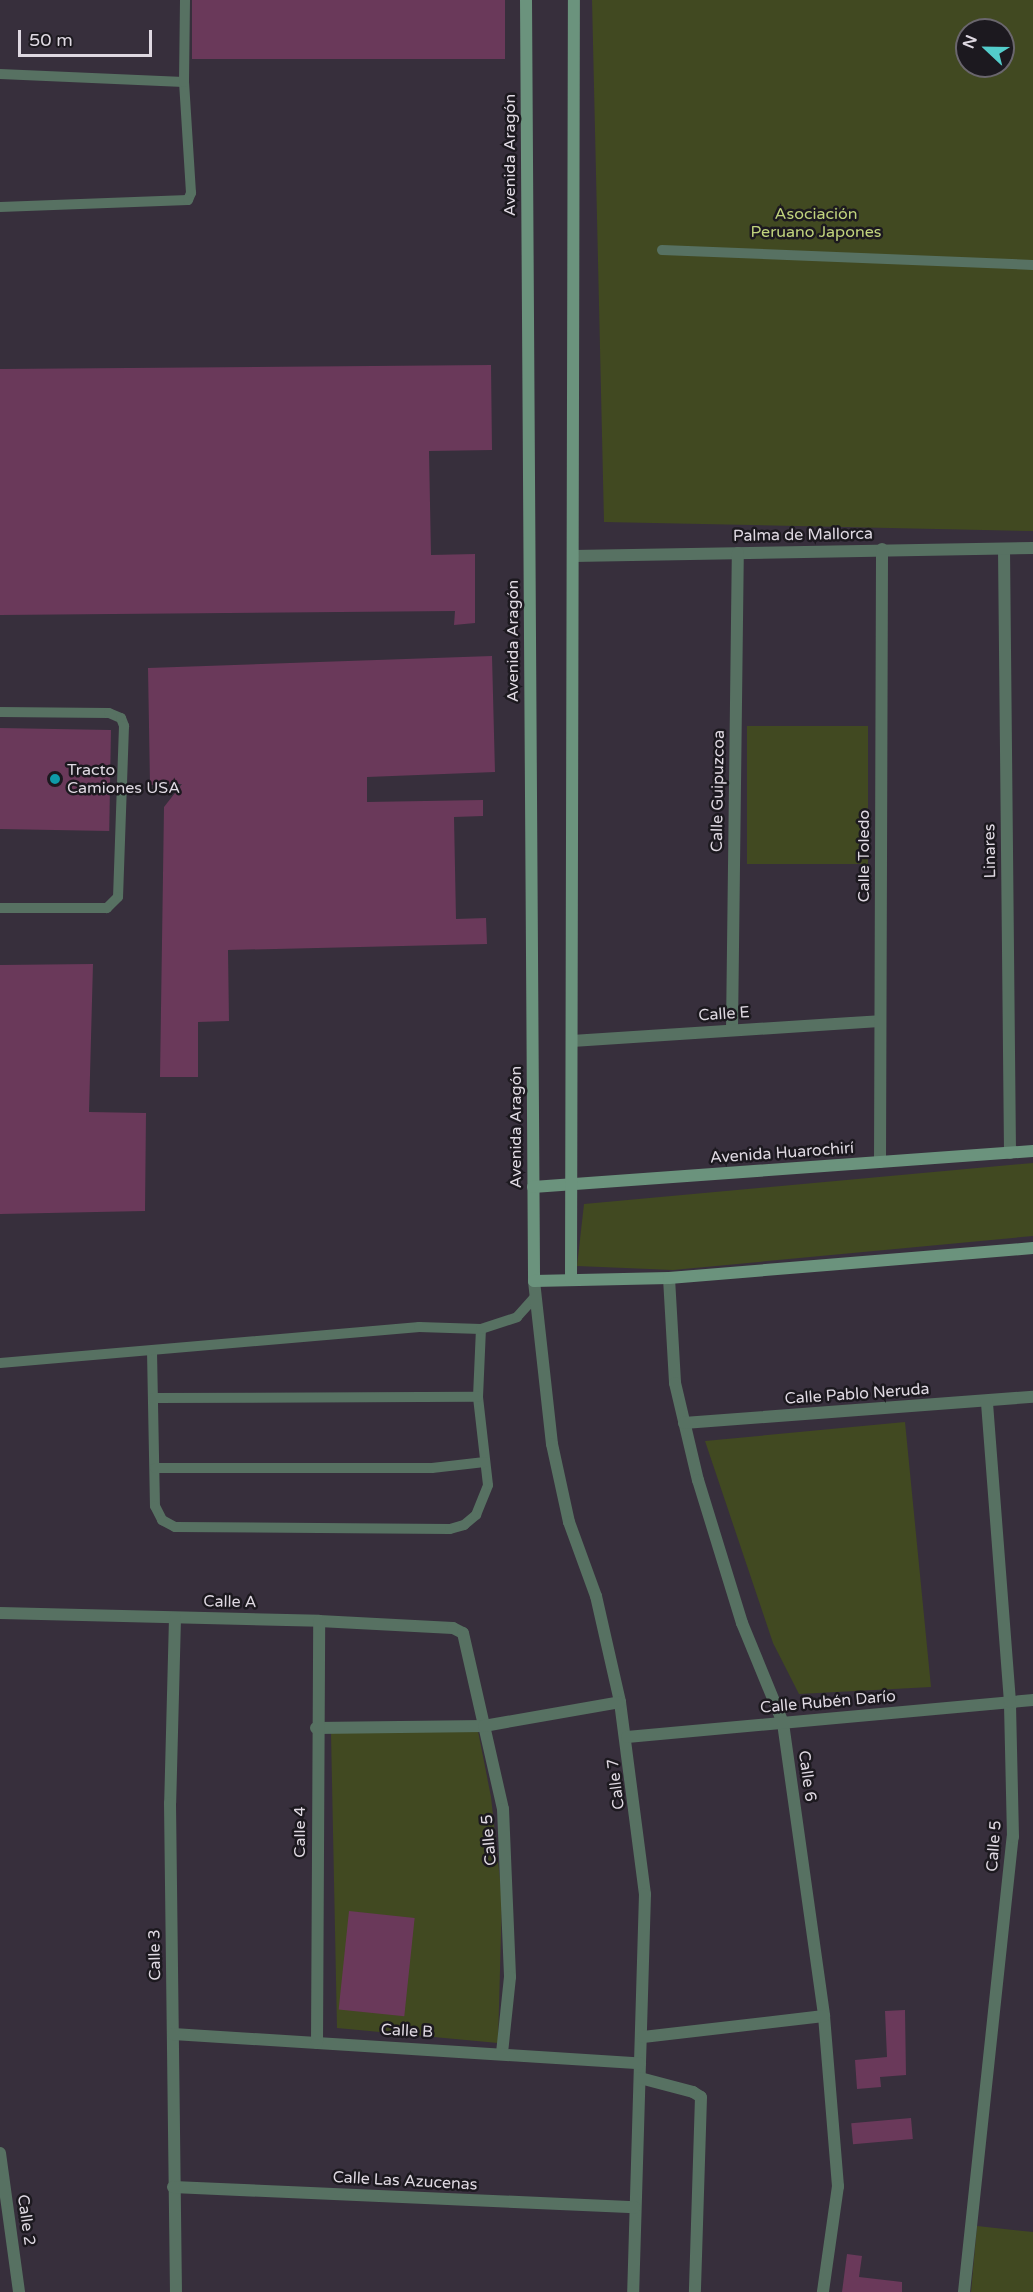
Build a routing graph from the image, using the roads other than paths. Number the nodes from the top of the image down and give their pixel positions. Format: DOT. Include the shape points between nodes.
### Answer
graph roads {
  1 [pos="185,0"];
  2 [pos="526,0"];
  3 [pos="574,0"];
  4 [pos="0,74"];
  5 [pos="184,81"];
  6 [pos="0,207"];
  7 [pos="662,250"];
  8 [pos="1033,264"];
  9 [pos="1033,548"];
  10 [pos="882,549"];
  11 [pos="1004,549"];
  12 [pos="738,553"];
  13 [pos="573,556"];
  14 [pos="0,712"];
  15 [pos="0,908"];
  16 [pos="879,1021"];
  17 [pos="732,1030"];
  18 [pos="572,1041"];
  19 [pos="1033,1151"];
  20 [pos="1010,1153"];
  21 [pos="880,1162"];
  22 [pos="571,1184"];
  23 [pos="533,1187"];
  24 [pos="1033,1248"];
  25 [pos="669,1278"];
  26 [pos="571,1280"];
  27 [pos="534,1281"];
  28 [pos="535,1297"];
  29 [pos="481,1329"];
  30 [pos="152,1351"];
  31 [pos="0,1363"];
  32 [pos="478,1397"];
  33 [pos="1033,1397"];
  34 [pos="153,1398"];
  35 [pos="987,1401"];
  36 [pos="684,1423"];
  37 [pos="484,1462"];
  38 [pos="154,1468"];
  39 [pos="0,1614"];
  40 [pos="175,1618"];
  41 [pos="319,1621"];
  42 [pos="459,1630"];
  43 [pos="1033,1700"];
  44 [pos="620,1702"];
  45 [pos="1010,1702"];
  46 [pos="783,1723"];
  47 [pos="484,1726"];
  48 [pos="316,1728"];
  49 [pos="627,1737"];
  50 [pos="824,2016"];
  51 [pos="173,2034"];
  52 [pos="643,2037"];
  53 [pos="317,2043"];
  54 [pos="502,2053"];
  55 [pos="640,2063"];
  56 [pos="640,2078"];
  57 [pos="0,2153"];
  58 [pos="173,2187"];
  59 [pos="635,2207"];
  60 [pos="19,2292"];
  61 [pos="176,2292"];
  62 [pos="633,2292"];
  63 [pos="695,2292"];
  64 [pos="823,2292"];
  65 [pos="964,2292"];
  1 -- 5 [label="lane"];
  2 -- 23 [label="street, Avenida Aragón"];
  3 -- 13 [label="street"];
  4 -- 5 [label="lane"];
  5 -- 6 [label="lane" via="191,193 188,200"];
  7 -- 8 [label="lane"];
  9 -- 11 [label="street, Palma de Mallorca"];
  10 -- 11 [label="street, Palma de Mallorca"];
  10 -- 12 [label="street, Palma de Mallorca"];
  10 -- 16 [label="street, Calle Toledo"];
  11 -- 20 [label="street, Linares"];
  12 -- 13 [label="street, Palma de Mallorca"];
  12 -- 17 [label="street, Calle Guipuzcoa"];
  13 -- 18 [label="street"];
  14 -- 15 [label="lane" via="109,712 121,718 124,726 118,897 107,908"];
  16 -- 17 [label="street, Calle E"];
  16 -- 21 [label="street, Calle Toledo"];
  17 -- 18 [label="street, Calle E"];
  18 -- 22 [label="street"];
  19 -- 20 [label="street, Avenida Huarochirí"];
  20 -- 21 [label="street, Avenida Huarochirí"];
  21 -- 22 [label="street, Avenida Huarochirí"];
  22 -- 23 [label="street, Avenida Huarochirí"];
  22 -- 26 [label="street"];
  23 -- 27 [label="street, Avenida Aragón"];
  24 -- 25 [label="street"];
  25 -- 26 [label="street"];
  25 -- 36 [label="street, Calle 6" via="675,1383"];
  26 -- 27 [label="street"];
  27 -- 28 [label="street, Calle 7"];
  28 -- 29 [label="lane" via="517,1317"];
  28 -- 44 [label="street, Calle 7" via="552,1444 569,1522 596,1596"];
  29 -- 30 [label="lane" via="419,1327"];
  29 -- 32 [label="lane"];
  30 -- 31 [label="lane"];
  30 -- 34 [label="lane"];
  32 -- 34 [label="lane"];
  32 -- 37 [label="lane"];
  33 -- 35 [label="street, Calle Pablo Neruda"];
  34 -- 38 [label="lane"];
  35 -- 36 [label="street, Calle Pablo Neruda"];
  35 -- 45 [label="street, Calle 5"];
  36 -- 46 [label="street, Calle 6" via="742,1623"];
  37 -- 38 [label="lane" via="432,1468"];
  37 -- 38 [label="lane" via="488,1485 484,1502 464,1525 450,1529 175,1527 162,1520 155,1506"];
  39 -- 40 [label="street, Calle A"];
  40 -- 41 [label="street, Calle A"];
  40 -- 51 [label="street, Calle 3" via="170,1803"];
  41 -- 42 [label="street, Calle A"];
  41 -- 48 [label="street, Calle 4"];
  42 -- 47 [label="street, Calle 5"];
  43 -- 45 [label="street, Calle Rubén Darío"];
  44 -- 47 [label="street"];
  44 -- 49 [label="street, Calle 7"];
  45 -- 46 [label="street, Calle Rubén Darío"];
  45 -- 65 [label="street, Calle 5" via="1013,1837"];
  46 -- 49 [label="street, Calle Rubén Darío"];
  46 -- 50 [label="street, Calle 6"];
  47 -- 48 [label="street"];
  47 -- 54 [label="street, Calle 5" via="503,1809 509,1889 510,1977"];
  48 -- 53 [label="street, Calle 4"];
  49 -- 52 [label="street, Calle 7" via="645,1894"];
  50 -- 52 [label="street"];
  50 -- 64 [label="street, Calle 6" via="838,2186"];
  51 -- 53 [label="street, Calle B"];
  51 -- 58 [label="street, Calle 3"];
  52 -- 55 [label="street, Calle 7"];
  53 -- 54 [label="street, Calle B"];
  54 -- 55 [label="street, Calle B"];
  55 -- 56 [label="street, Calle 7"];
  56 -- 59 [label="street, Calle 7"];
  56 -- 63 [label="street" via="701,2097"];
  57 -- 60 [label="street, Calle 2"];
  58 -- 59 [label="street, Calle Las Azucenas"];
  58 -- 61 [label="street, Calle 3"];
  59 -- 62 [label="street, Calle 7"];
}
